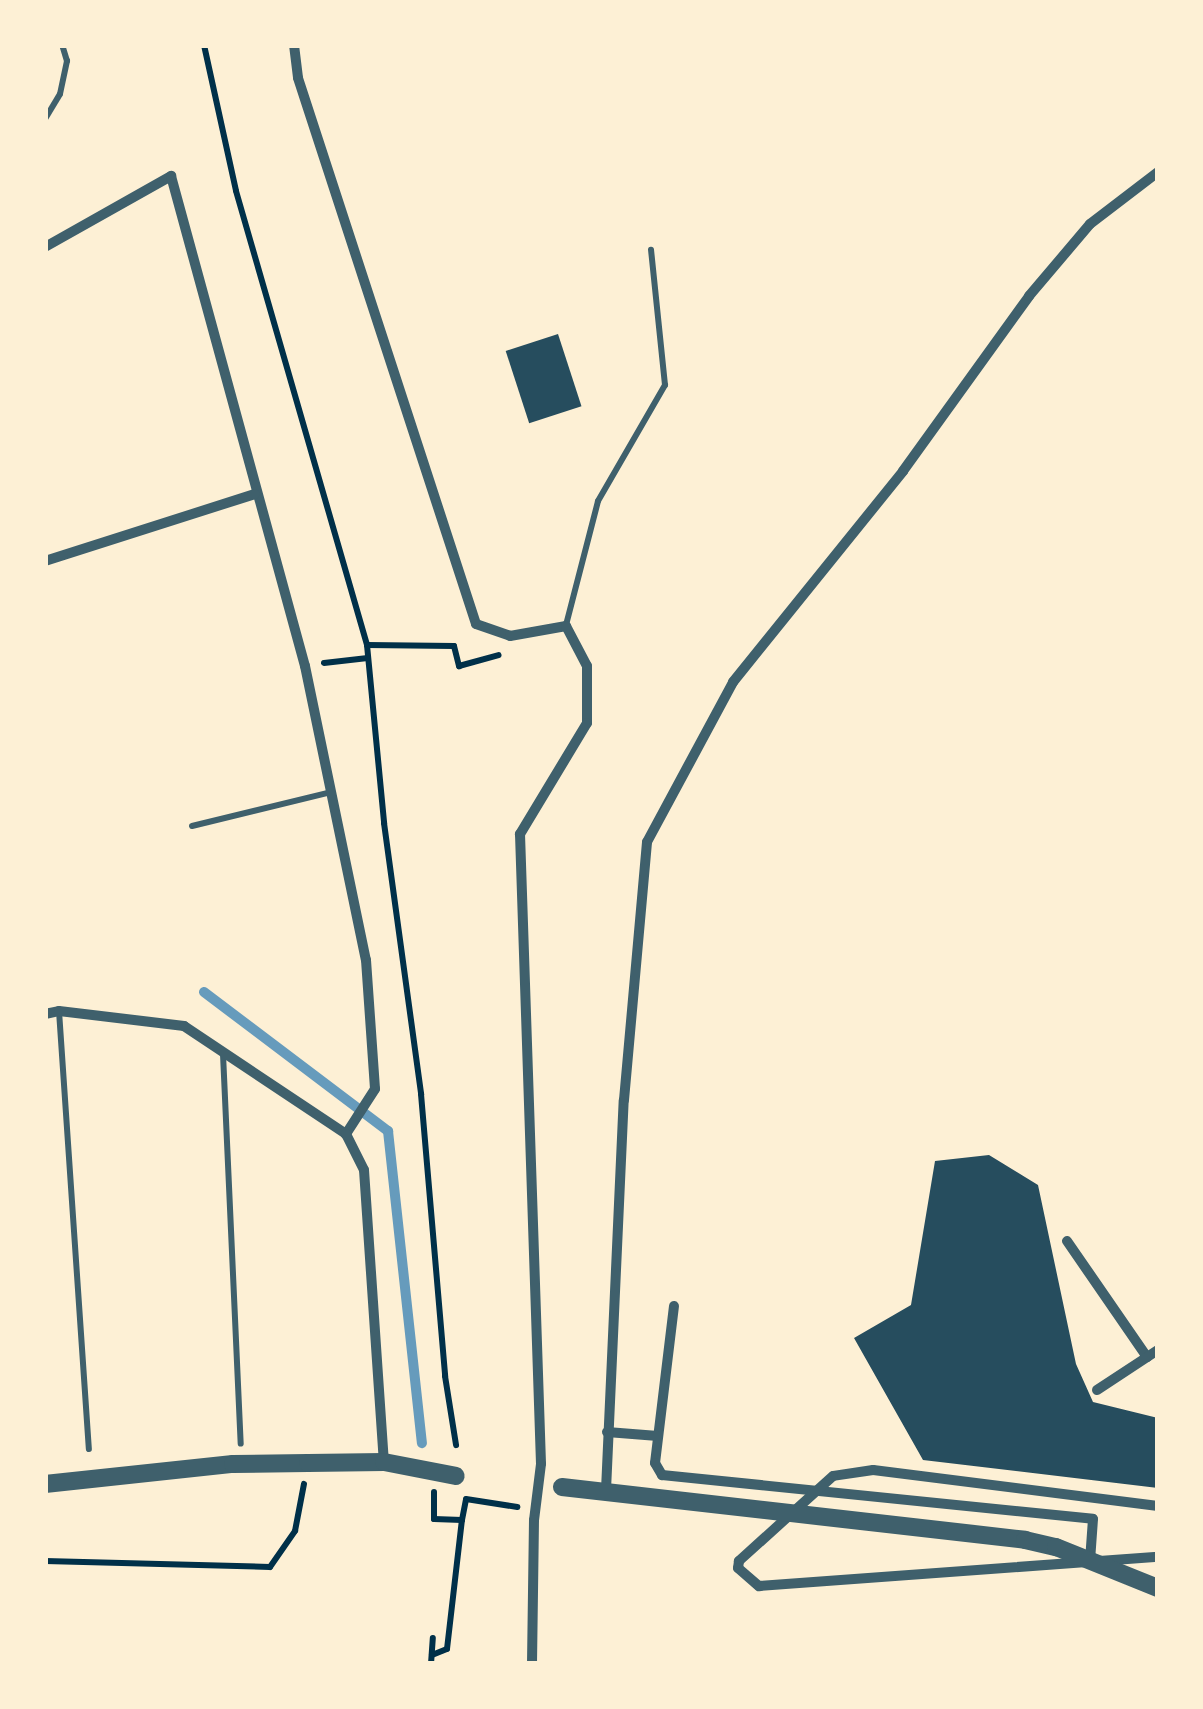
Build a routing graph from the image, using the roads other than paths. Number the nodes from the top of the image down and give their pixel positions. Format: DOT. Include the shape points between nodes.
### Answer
graph roads {
  1 [pos="62,45"];
  2 [pos="294,45"];
  3 [pos="45,119"];
  4 [pos="1158,172"];
  5 [pos="45,247"];
  6 [pos="651,250"];
  7 [pos="256,494"];
  8 [pos="45,561"];
  9 [pos="566,626"];
  10 [pos="331,792"];
  11 [pos="192,826"];
  12 [pos="60,1011"];
  13 [pos="45,1014"];
  14 [pos="224,1054"];
  15 [pos="346,1134"];
  16 [pos="1067,1241"];
  17 [pos="674,1306"];
  18 [pos="1158,1350"];
  19 [pos="1147,1357"];
  20 [pos="1097,1390"];
  21 [pos="607,1432"];
  22 [pos="658,1436"];
  23 [pos="241,1444"];
  24 [pos="89,1449"];
  25 [pos="384,1462"];
  26 [pos="456,1476"];
  27 [pos="45,1484"];
  28 [pos="562,1487"];
  29 [pos="606,1490"];
  30 [pos="1158,1506"];
  31 [pos="1158,1557"];
  32 [pos="1090,1562"];
  33 [pos="1158,1588"];
  34 [pos="532,1664"];
  1 -- 3 [label="lane" via="67,61 60,94"];
  2 -- 9 [label="street" via="298,78 476,624 510,636"];
  4 -- 21 [label="street" via="1090,224 1028,296 903,470 733,682 646,842"];
  5 -- 7 [label="street" via="171,176"];
  6 -- 9 [label="lane" via="664,385 598,501"];
  7 -- 8 [label="street"];
  7 -- 10 [label="street" via="305,666"];
  9 -- 34 [label="street" via="587,666 586,723 520,834 541,1464"];
  10 -- 11 [label="lane"];
  10 -- 15 [label="street" via="366,960 376,1089"];
  12 -- 13 [label="street"];
  12 -- 14 [label="street" via="184,1026"];
  12 -- 24 [label="lane"];
  14 -- 15 [label="street"];
  14 -- 23 [label="lane"];
  15 -- 25 [label="street" via="364,1170"];
  16 -- 19 [label="street"];
  17 -- 22 [label="street"];
  18 -- 19 [label="street"];
  19 -- 20 [label="street"];
  21 -- 22 [label="street"];
  21 -- 29 [label="street"];
  22 -- 32 [label="street" via="655,1463 668,1476 1093,1519"];
  25 -- 26 [label="street"];
  25 -- 27 [label="street" via="233,1464"];
  28 -- 29 [label="street"];
  29 -- 32 [label="street" via="1025,1540"];
  30 -- 32 [label="street" via="873,1470 833,1476 739,1561 740,1574 759,1586"];
  31 -- 32 [label="street"];
  32 -- 33 [label="street"];
}
